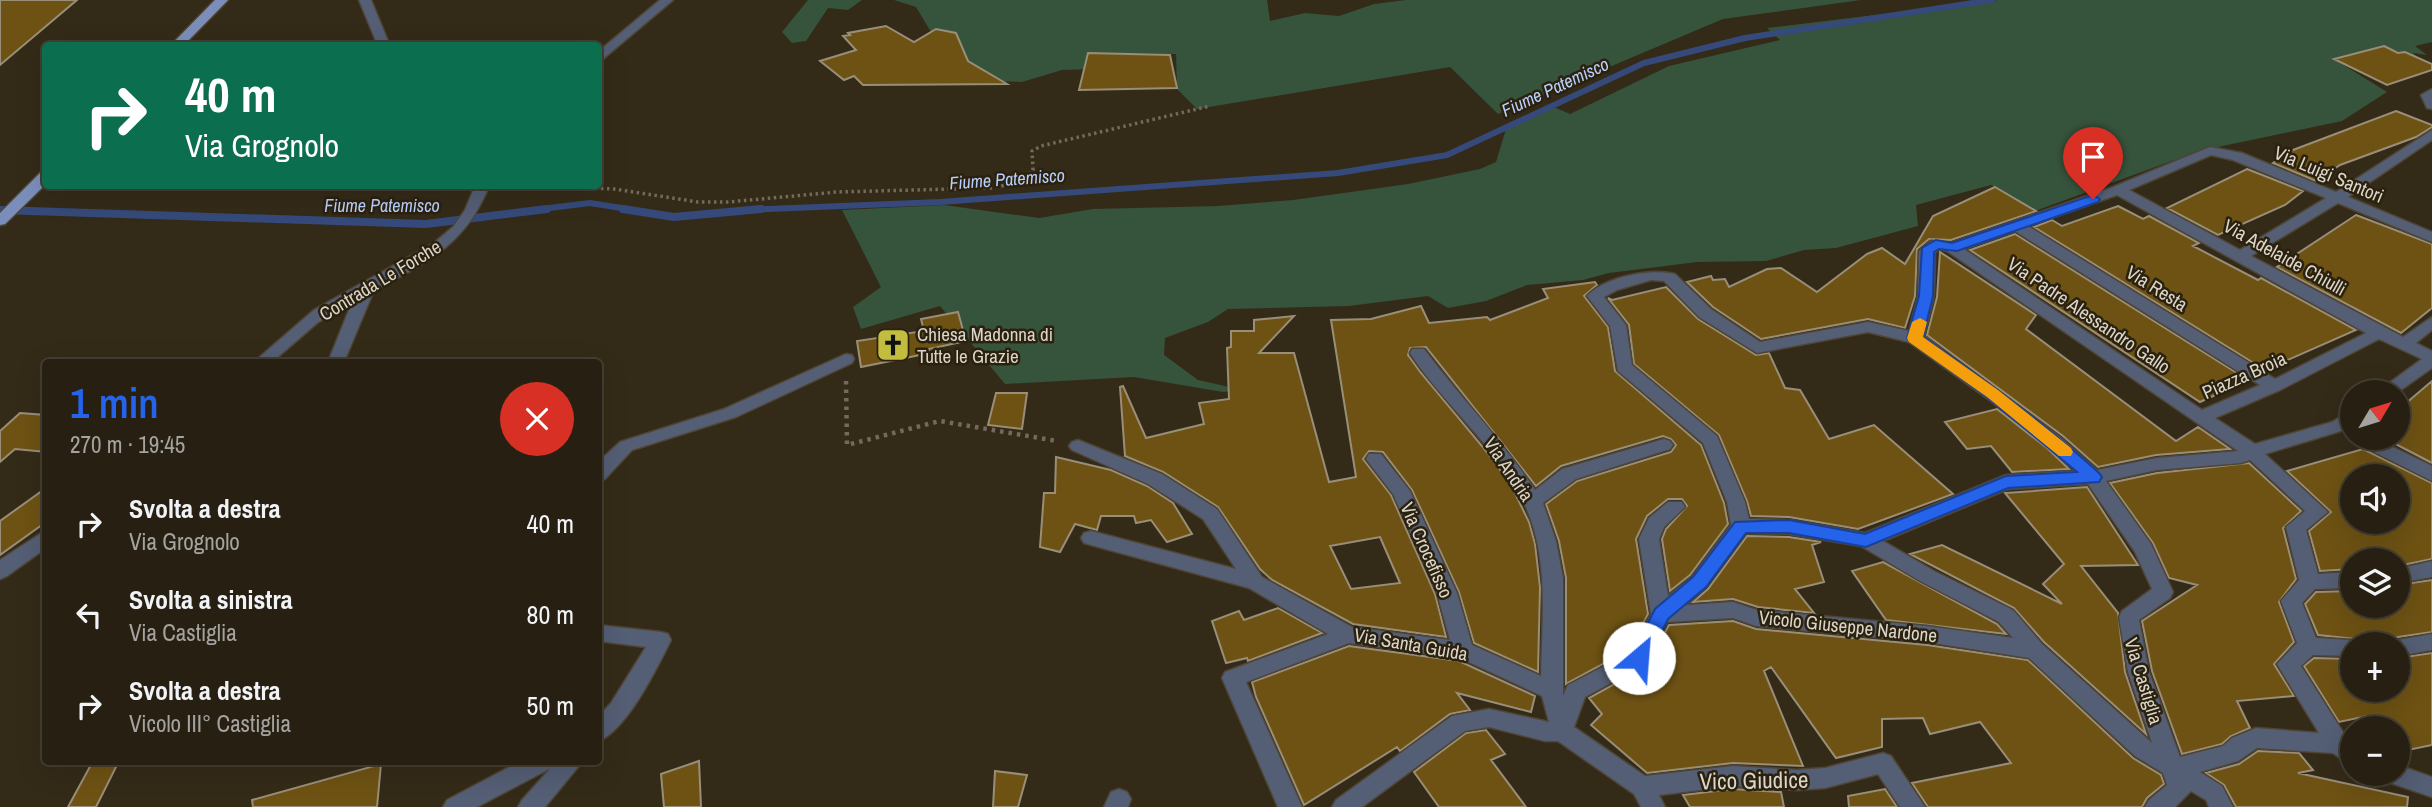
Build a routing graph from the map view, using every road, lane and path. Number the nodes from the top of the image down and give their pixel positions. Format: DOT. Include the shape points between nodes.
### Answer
graph roads {
  1 [pos="222,0"];
  2 [pos="365,0"];
  3 [pos="667,0"];
  4 [pos="180,42"];
  5 [pos="382,42"];
  6 [pos="602,56"];
  7 [pos="2432,93"];
  8 [pos="2432,105"];
  9 [pos="1210,106"];
  10 [pos="2431,137"];
  11 [pos="42,179"];
  12 [pos="596,189"];
  13 [pos="2119,190"];
  14 [pos="481,191"];
  15 [pos="2336,197"];
  16 [pos="0,221"];
  17 [pos="2017,226"];
  18 [pos="2432,237"];
  19 [pos="1952,248"];
  20 [pos="2241,256"];
  21 [pos="366,289"];
  22 [pos="2432,322"];
  23 [pos="2379,333"];
  24 [pos="1915,338"];
  25 [pos="2404,345"];
  26 [pos="1418,353"];
  27 [pos="2432,358"];
  28 [pos="266,359"];
  29 [pos="336,359"];
  30 [pos="846,359"];
  31 [pos="2402,380"];
  32 [pos="2274,386"];
  33 [pos="2201,416"];
  34 [pos="2340,427"];
  35 [pos="1664,445"];
  36 [pos="1078,446"];
  37 [pos="2384,450"];
  38 [pos="2252,451"];
  39 [pos="1375,459"];
  40 [pos="602,470"];
  41 [pos="2432,474"];
  42 [pos="2093,477"];
  43 [pos="1533,501"];
  44 [pos="1675,508"];
  45 [pos="1741,526"];
  46 [pos="1091,538"];
  47 [pos="42,540"];
  48 [pos="1866,540"];
  49 [pos="2432,569"];
  50 [pos="0,571"];
  51 [pos="2410,574"];
  52 [pos="2340,581"];
  53 [pos="1255,582"];
  54 [pos="2310,582"];
  55 [pos="1661,614"];
  56 [pos="602,633"];
  57 [pos="1348,635"];
  58 [pos="2432,642"];
  59 [pos="2309,646"];
  60 [pos="2410,646"];
  61 [pos="2340,647"];
  62 [pos="1463,650"];
  63 [pos="2035,650"];
  64 [pos="1550,690"];
  65 [pos="602,728"];
  66 [pos="1562,731"];
  67 [pos="2340,742"];
  68 [pos="2340,749"];
  69 [pos="534,765"];
  70 [pos="568,765"];
  71 [pos="2173,769"];
  72 [pos="2410,779"];
  73 [pos="2432,787"];
  74 [pos="1648,797"];
  75 [pos="455,807"];
  76 [pos="530,807"];
  77 [pos="1290,807"];
  78 [pos="1344,807"];
  79 [pos="1913,807"];
  80 [pos="2157,807"];
  81 [pos="2221,807"];
  1 -- 4 [label="main road"];
  2 -- 5 [label="street"];
  3 -- 6 [label="street"];
  7 -- 8 [label="street" via="2428,95"];
  9 -- 12 [label="path" via="1041,146 1032,151 1033,170 1026,178 990,188 836,192 718,202"];
  10 -- 15 [label="street"];
  11 -- 16 [label="main road"];
  13 -- 15 [label="street, Via Luigi Santori" via="2210,151 2237,156"];
  13 -- 17 [label="street"];
  13 -- 20 [label="street, Via Adelaide Chiulli"];
  14 -- 21 [label="street, Contrada Le Forche" via="452,238"];
  15 -- 18 [label="street, Via Luigi Santori"];
  15 -- 20 [label="street"];
  17 -- 19 [label="street"];
  17 -- 32 [label="street, Via Resta"];
  19 -- 24 [label="street" via="1936,244 1927,251 1926,296"];
  19 -- 33 [label="street, Via Padre Alessandro Gallo"];
  20 -- 23 [label="street, Via Adelaide Chiulli"];
  21 -- 28 [label="street, Contrada Le Forche" via="328,308"];
  21 -- 29 [label="street"];
  22 -- 25 [label="street"];
  23 -- 25 [label="street, Via Adelaide Chiulli"];
  23 -- 32 [label="street, Piazza Broia"];
  24 -- 42 [label="street, Via Castiglia" via="1993,394"];
  24 -- 45 [label="street" via="1868,327 1757,348 1705,313 1669,277 1650,275 1595,296 1618,325 1624,367 1711,440"];
  25 -- 27 [label="street, Via Adelaide Chiulli"];
  26 -- 43 [label="street, Via Andria" via="1504,457"];
  27 -- 31 [label="street"];
  30 -- 36 [label="path" via="847,444 940,421"];
  30 -- 40 [label="street" via="730,413 626,446"];
  32 -- 33 [label="street, Piazza Broia"];
  33 -- 38 [label="street, Piazza Broia"];
  34 -- 38 [label="street"];
  35 -- 43 [label="street" via="1569,474"];
  36 -- 53 [label="street, Via Santa Guida" via="1155,479 1210,514"];
  37 -- 41 [label="street"];
  38 -- 42 [label="street" via="2241,457 2157,464"];
  38 -- 54 [label="street, Piazza Broia" via="2318,512 2296,527"];
  39 -- 62 [label="street, Via Crocefisso" via="1401,491 1447,593"];
  42 -- 48 [label="street" via="2006,482"];
  42 -- 71 [label="street, Via Castiglia" via="2144,549 2163,592 2129,617 2128,631"];
  43 -- 64 [label="street, Via Andria" via="1553,578"];
  44 -- 55 [label="street" via="1656,523 1649,539"];
  45 -- 48 [label="street" via="1789,527"];
  45 -- 55 [label="street" via="1699,582"];
  46 -- 53 [label="street"];
  47 -- 50 [label="street"];
  48 -- 63 [label="street" via="1999,611"];
  49 -- 51 [label="street"];
  52 -- 54 [label="street"];
  53 -- 57 [label="street, Via Santa Guida"];
  54 -- 59 [label="street" via="2291,601"];
  55 -- 63 [label="street, Vicolo Giuseppe Nardone" via="1733,610 1756,618 1927,634"];
  55 -- 66 [label="street" via="1639,658 1576,691"];
  56 -- 65 [label="street" via="661,640 619,710"];
  57 -- 62 [label="street, Via Santa Guida"];
  57 -- 77 [label="street" via="1233,678"];
  58 -- 60 [label="street"];
  59 -- 61 [label="street"];
  59 -- 67 [label="street" via="2288,664"];
  62 -- 64 [label="street, Via Santa Guida"];
  63 -- 71 [label="street" via="2143,749"];
  64 -- 66 [label="street, Via Andria"];
  66 -- 74 [label="street"];
  66 -- 78 [label="street" via="1545,732 1489,718 1460,723"];
  68 -- 71 [label="street" via="2256,738 2230,754"];
  69 -- 75 [label="street"];
  70 -- 76 [label="street"];
  71 -- 80 [label="street" via="2180,789"];
  71 -- 81 [label="street" via="2214,793"];
  72 -- 73 [label="street"];
  74 -- 79 [label="street, Vico Giudice" via="1733,776 1825,778 1883,763"];
}
